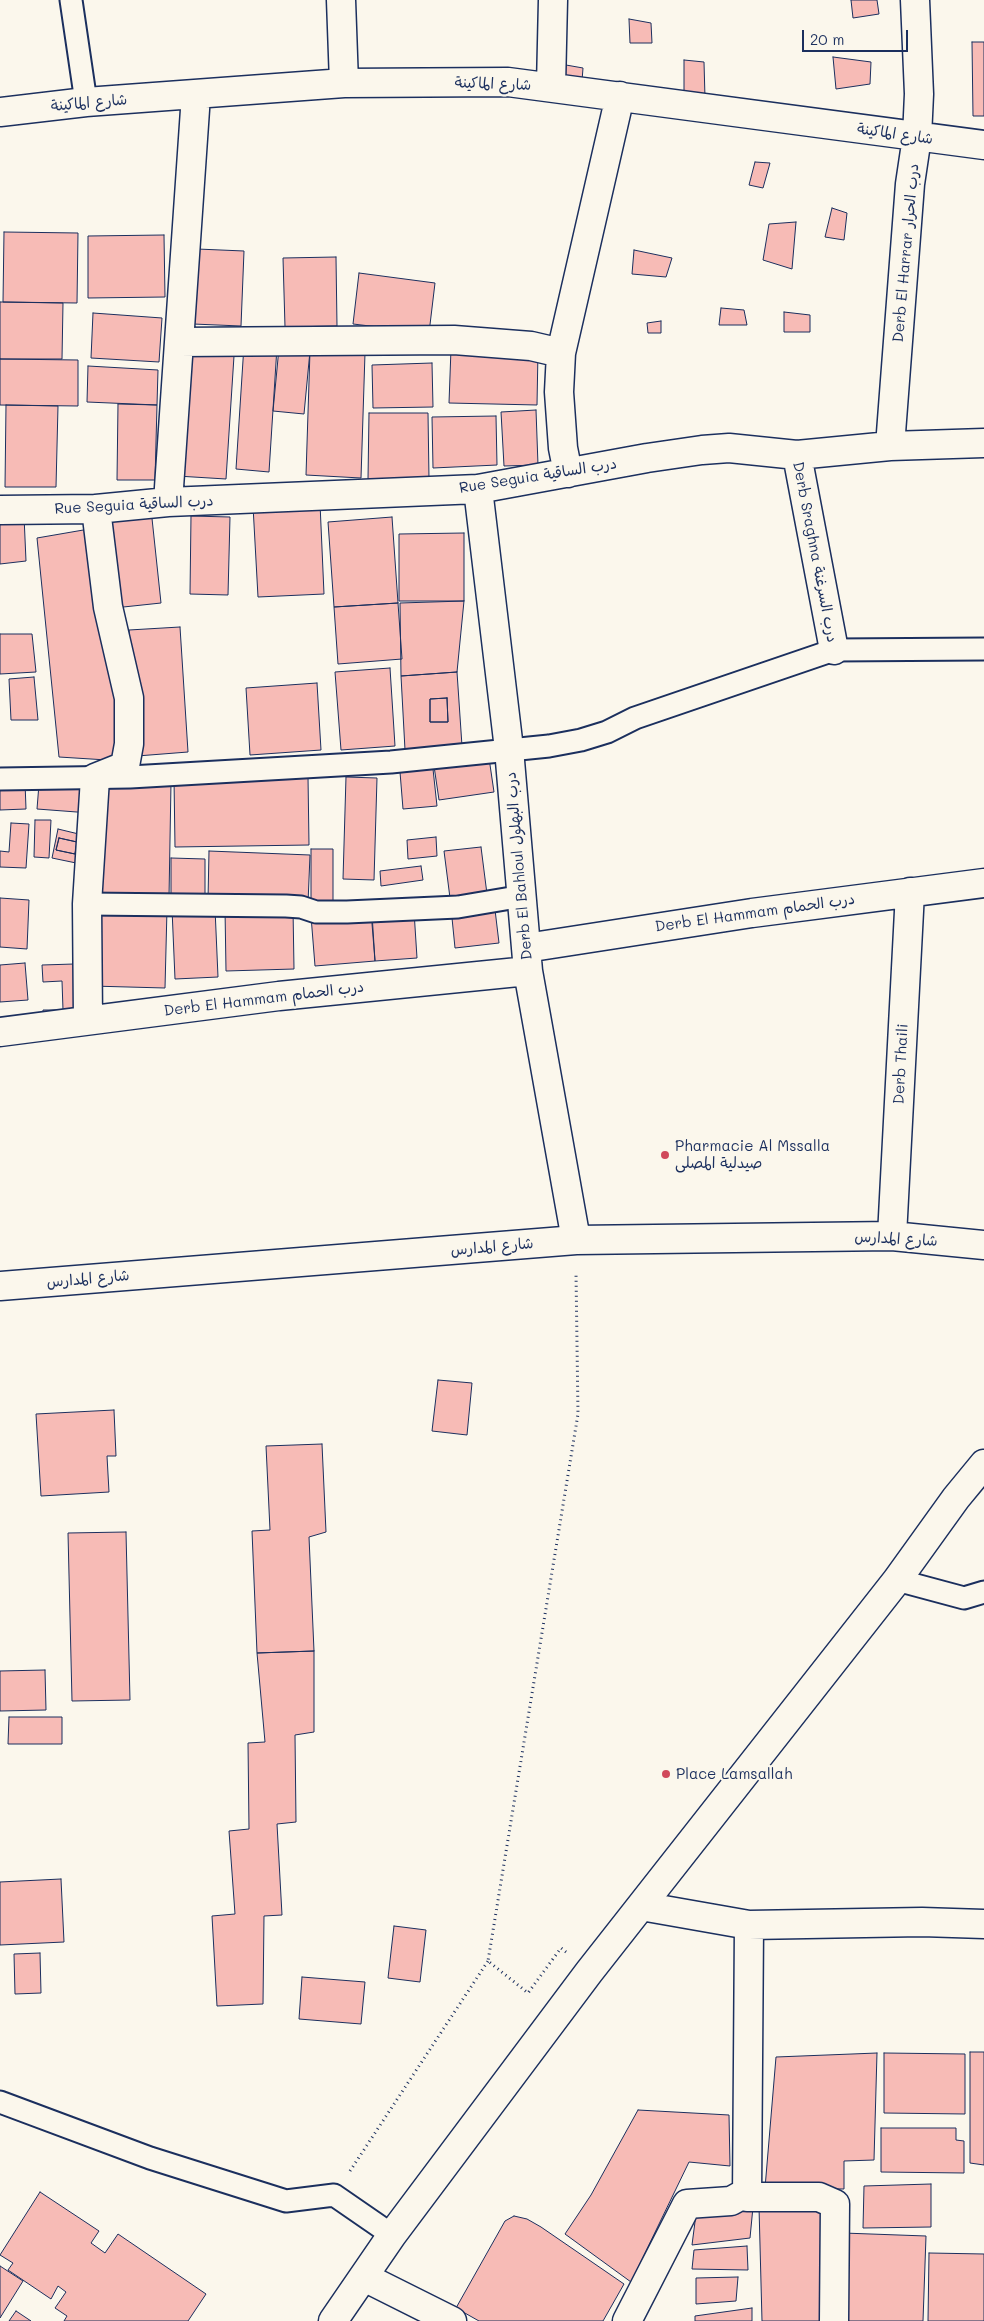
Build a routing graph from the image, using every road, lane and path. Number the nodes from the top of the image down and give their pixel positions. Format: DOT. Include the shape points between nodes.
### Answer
graph roads {
  1 [pos="71,0"];
  2 [pos="341,0"];
  3 [pos="553,0"];
  4 [pos="915,0"];
  5 [pos="344,83"];
  6 [pos="552,86"];
  7 [pos="196,95"];
  8 [pos="620,96"];
  9 [pos="86,102"];
  10 [pos="0,112"];
  11 [pos="918,137"];
  12 [pos="984,145"];
  13 [pos="179,342"];
  14 [pos="561,353"];
  15 [pos="984,443"];
  16 [pos="890,446"];
  17 [pos="797,454"];
  18 [pos="568,473"];
  19 [pos="478,489"];
  20 [pos="168,502"];
  21 [pos="0,510"];
  22 [pos="96,510"];
  23 [pos="984,648"];
  24 [pos="834,650"];
  25 [pos="509,749"];
  26 [pos="95,778"];
  27 [pos="0,779"];
  28 [pos="984,883"];
  29 [pos="910,892"];
  30 [pos="522,896"];
  31 [pos="87,904"];
  32 [pos="527,960"];
  33 [pos="88,1020"];
  34 [pos="0,1032"];
  35 [pos="892,1236"];
  36 [pos="576,1240"];
  37 [pos="984,1246"];
  38 [pos="0,1286"];
  39 [pos="984,1464"];
  40 [pos="897,1580"];
  41 [pos="983,1594"];
  42 [pos="641,1906"];
  43 [pos="984,1924"];
  44 [pos="749,1925"];
  45 [pos="488,1960"];
  46 [pos="589,1972"];
  47 [pos="0,2102"];
  48 [pos="334,2195"];
  49 [pos="747,2197"];
  50 [pos="392,2235"];
  51 [pos="364,2277"];
  52 [pos="333,2321"];
  53 [pos="452,2321"];
  54 [pos="627,2321"];
  55 [pos="834,2321"];
  1 -- 9 [label="lane"];
  2 -- 5 [label="street"];
  3 -- 6 [label="street"];
  4 -- 11 [label="street, Derb El Harrar درب الحرار"];
  5 -- 6 [label="street, شارع الماكينة" via="508,82"];
  5 -- 7 [label="street, شارع الماكينة"];
  6 -- 8 [label="street, شارع الماكينة"];
  7 -- 9 [label="street, شارع الماكينة"];
  7 -- 13 [label="street"];
  8 -- 11 [label="street, شارع الماكينة"];
  8 -- 14 [label="street"];
  9 -- 10 [label="street, شارع الماكينة"];
  11 -- 12 [label="street, شارع الماكينة"];
  11 -- 16 [label="street, Derb El Harrar درب الحرار" via="910,184"];
  13 -- 14 [label="street" via="454,340 531,346"];
  13 -- 20 [label="street"];
  14 -- 18 [label="street" via="559,392"];
  15 -- 16 [label="street, Rue Seguia درب الساقية"];
  16 -- 17 [label="street, Rue Seguia درب الساقية"];
  17 -- 18 [label="street, Rue Seguia درب الساقية" via="729,448 702,450"];
  17 -- 24 [label="street, Derb Sraghna درب السرغنة"];
  18 -- 19 [label="street, Rue Seguia درب الساقية"];
  19 -- 20 [label="street, Rue Seguia درب الساقية"];
  19 -- 25 [label="street, Derb El Bahloul درب البهلول"];
  20 -- 22 [label="street, Rue Seguia درب الساقية"];
  21 -- 22 [label="street, Rue Seguia درب الساقية"];
  22 -- 26 [label="street" via="108,608 129,707 124,766"];
  23 -- 24 [label="lane"];
  24 -- 25 [label="lane" via="635,718 590,738"];
  25 -- 26 [label="lane" via="391,762"];
  25 -- 30 [label="street, Derb El Bahloul درب البهلول"];
  26 -- 27 [label="lane"];
  26 -- 31 [label="street"];
  28 -- 29 [label="street, Derb El Hammam درب الحمام"];
  29 -- 32 [label="street, Derb El Hammam درب الحمام" via="752,913"];
  29 -- 35 [label="street, Derb Thaili"];
  30 -- 31 [label="lane" via="458,907 347,912 316,912 301,906"];
  30 -- 32 [label="street, Derb El Bahloul درب البهلول"];
  31 -- 33 [label="street"];
  32 -- 33 [label="street, Derb El Hammam درب الحمام"];
  32 -- 36 [label="street, Derb El Bahloul درب البهلول"];
  33 -- 34 [label="street, Derb El Hammam درب الحمام"];
  35 -- 36 [label="street, شارع المدارس"];
  35 -- 37 [label="street, شارع المدارس"];
  36 -- 38 [label="street, شارع المدارس"];
  36 -- 45 [label="path" via="578,1414"];
  39 -- 40 [label="street"];
  40 -- 41 [label="lane" via="964,1598"];
  40 -- 42 [label="street"];
  42 -- 44 [label="street"];
  42 -- 46 [label="street"];
  43 -- 44 [label="street"];
  44 -- 49 [label="street"];
  45 -- 46 [label="path" via="528,1993 561,1948"];
  45 -- 48 [label="path"];
  46 -- 50 [label="street"];
  47 -- 48 [label="lane" via="150,2158 286,2201"];
  48 -- 50 [label="lane"];
  49 -- 54 [label="street" via="687,2204"];
  49 -- 55 [label="street" via="819,2197 835,2204"];
  50 -- 51 [label="street"];
  51 -- 52 [label="street"];
  51 -- 53 [label="street"];
}
